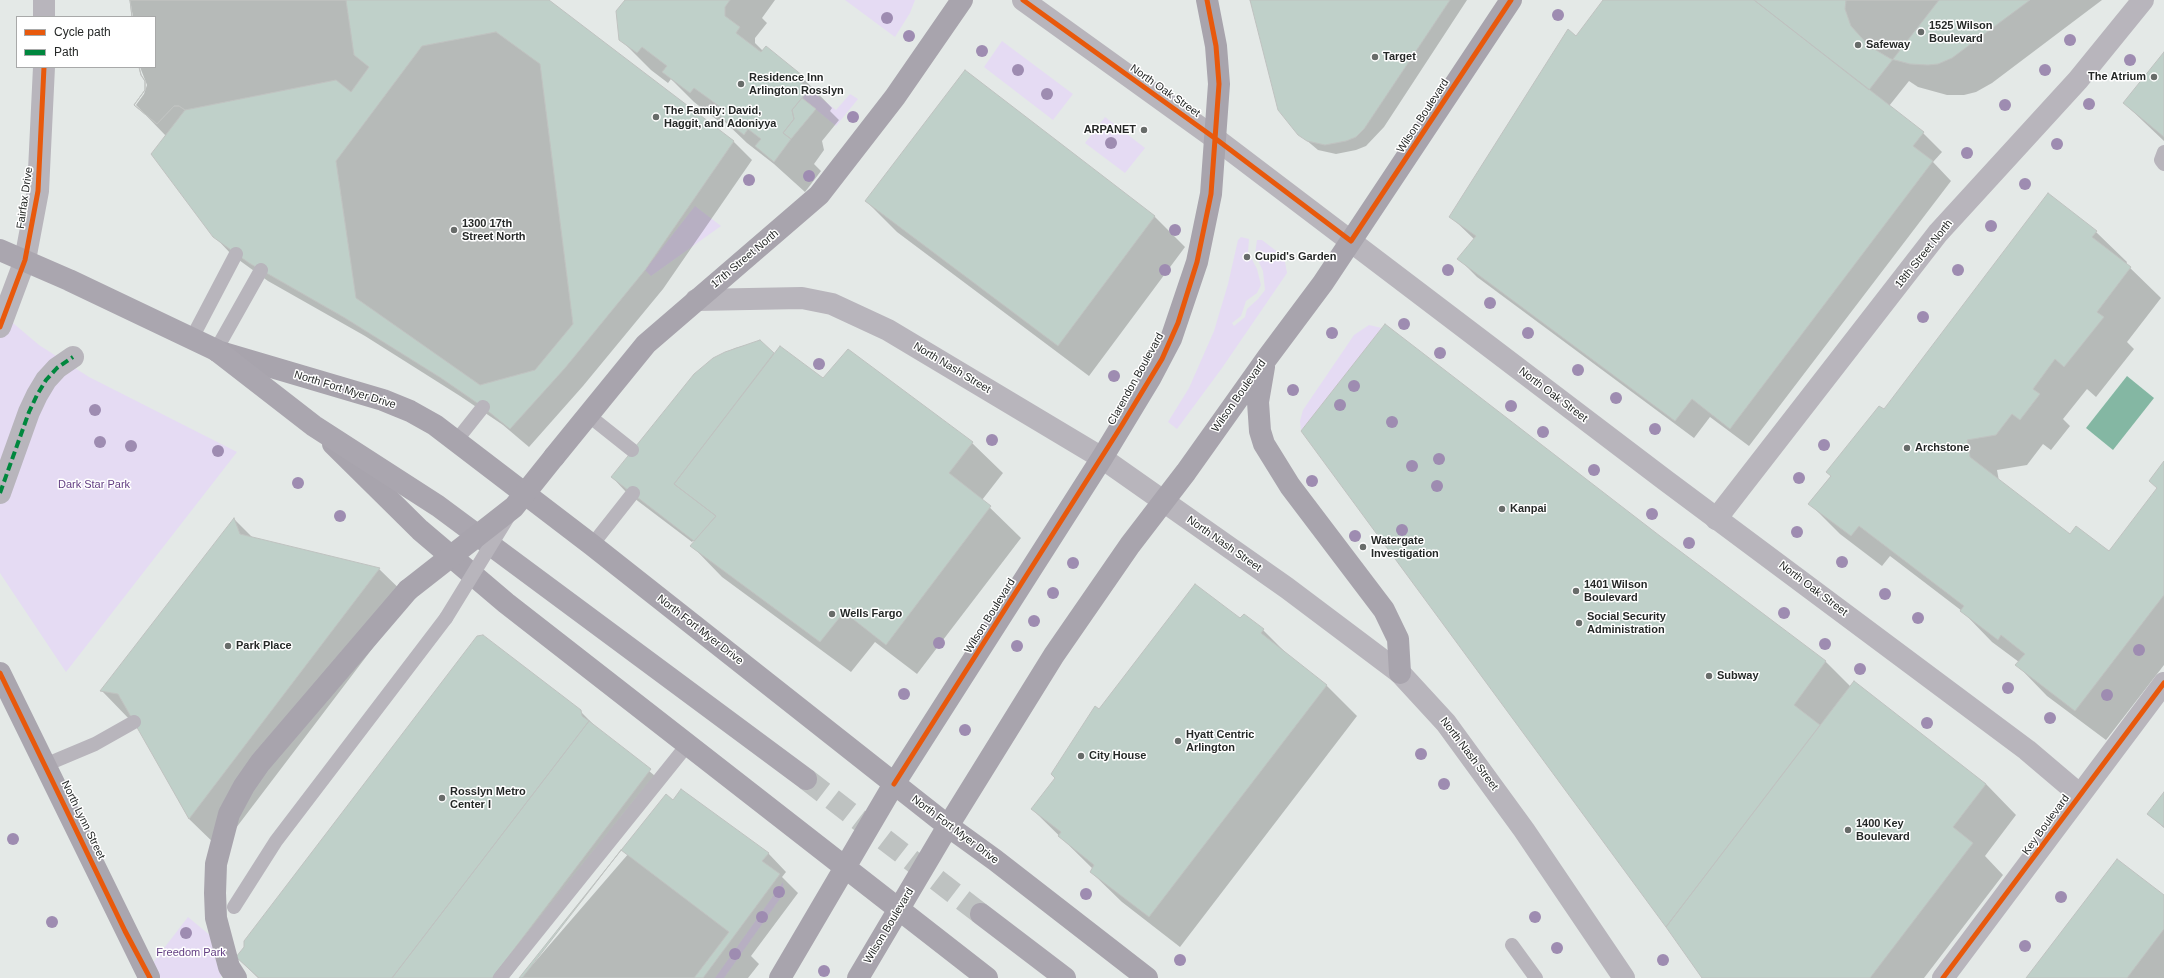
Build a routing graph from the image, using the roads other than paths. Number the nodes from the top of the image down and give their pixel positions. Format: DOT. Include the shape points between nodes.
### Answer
graph roads {
  1 [pos="44,0"];
  2 [pos="962,0"];
  3 [pos="1023,0"];
  4 [pos="1207,0"];
  5 [pos="1511,0"];
  6 [pos="2143,0"];
  7 [pos="44,16"];
  8 [pos="44,68"];
  9 [pos="1216,139"];
  10 [pos="2164,152"];
  11 [pos="2164,164"];
  12 [pos="1351,241"];
  13 [pos="0,250"];
  14 [pos="236,254"];
  15 [pos="25,260"];
  16 [pos="261,270"];
  17 [pos="696,300"];
  18 [pos="0,327"];
  19 [pos="192,338"];
  20 [pos="216,350"];
  21 [pos="73,357"];
  22 [pos="1267,358"];
  23 [pos="483,407"];
  24 [pos="588,415"];
  25 [pos="314,426"];
  26 [pos="456,441"];
  27 [pos="632,450"];
  28 [pos="1102,458"];
  29 [pos="0,493"];
  30 [pos="633,494"];
  31 [pos="1163,502"];
  32 [pos="514,507"];
  33 [pos="1716,519"];
  34 [pos="592,545"];
  35 [pos="0,673"];
  36 [pos="1400,673"];
  37 [pos="2164,683"];
  38 [pos="134,722"];
  39 [pos="688,744"];
  40 [pos="45,765"];
  41 [pos="806,779"];
  42 [pos="894,784"];
  43 [pos="2080,795"];
  44 [pos="948,826"];
  45 [pos="845,868"];
  46 [pos="234,907"];
  47 [pos="899,909"];
  48 [pos="981,914"];
  49 [pos="1512,945"];
  50 [pos="149,977"];
  51 [pos="236,978"];
  52 [pos="500,978"];
  53 [pos="780,978"];
  54 [pos="858,978"];
  55 [pos="987,978"];
  56 [pos="1065,978"];
  57 [pos="1147,978"];
  58 [pos="1536,978"];
  59 [pos="1624,978"];
  60 [pos="1943,978"];
  1 -- 7 [label="street"];
  2 -- 17 [label="main road, 17th Street North" via="894,97 820,195"];
  3 -- 9 [label="street, North Oak Street"];
  4 -- 9 [label="main road, Clarendon Boulevard" via="1216,46 1219,84"];
  5 -- 12 [label="main road, Wilson Boulevard"];
  6 -- 33 [label="street, 18th Street North" via="2078,80 1938,233"];
  8 -- 15 [label="street, Fairfax Drive" via="38,191"];
  9 -- 12 [label="street, North Oak Street"];
  9 -- 28 [label="main road, Clarendon Boulevard" via="1206,225 1184,306 1162,359"];
  10 -- 11 [label="lane" via="2161,160"];
  12 -- 22 [label="main road, Wilson Boulevard"];
  12 -- 33 [label="street, North Oak Street"];
  13 -- 15 [label="highway, North Fort Myer Drive"];
  14 -- 19 [label="lane"];
  15 -- 18 [label="street, Fairfax Drive"];
  15 -- 19 [label="highway, North Fort Myer Drive"];
  16 -- 20 [label="lane"];
  17 -- 24 [label="main road, 17th Street North" via="646,344"];
  17 -- 28 [label="street, North Nash Street" via="794,297 832,304 888,330"];
  19 -- 20 [label="highway, North Fort Myer Drive"];
  20 -- 25 [label="highway, North Fort Myer Drive"];
  20 -- 26 [label="main road, North Fort Myer Drive" via="383,400 435,425"];
  21 -- 29 [label="street" via="57,368 37,395"];
  22 -- 31 [label="main road, Wilson Boulevard"];
  22 -- 36 [label="main road" via="1258,402 1260,431 1264,444 1290,486 1384,610 1398,639"];
  23 -- 26 [label="lane"];
  24 -- 27 [label="lane"];
  24 -- 32 [label="main road, 17th Street North, bridge"];
  25 -- 39 [label="main road, North Fort Myer Drive" via="420,530 506,603"];
  25 -- 41 [label="highway, North Fort Myer Drive" via="438,506"];
  26 -- 34 [label="main road, North Fort Myer Drive"];
  28 -- 31 [label="street, North Nash Street"];
  28 -- 42 [label="main road, Wilson Boulevard"];
  30 -- 34 [label="lane"];
  31 -- 36 [label="street, North Nash Street" via="1287,588"];
  31 -- 44 [label="main road, Wilson Boulevard" via="1054,655"];
  32 -- 46 [label="lane, bridge" via="446,618 276,841"];
  32 -- 51 [label="main road, 17th Street North, bridge" via="408,590 244,786 229,814 216,864 216,918 229,967"];
  33 -- 43 [label="street, North Oak Street" via="2016,742"];
  34 -- 42 [label="main road, North Fort Myer Drive"];
  35 -- 40 [label="highway, North Lynn Street"];
  36 -- 59 [label="street, North Nash Street" via="1446,723 1476,761"];
  37 -- 43 [label="street, Key Boulevard"];
  38 -- 40 [label="lane" via="95,744"];
  39 -- 45 [label="main road, North Fort Myer Drive"];
  39 -- 52 [label="lane"];
  40 -- 50 [label="highway, North Lynn Street"];
  42 -- 44 [label="main road, North Fort Myer Drive"];
  42 -- 45 [label="main road, Wilson Boulevard"];
  43 -- 60 [label="street, Key Boulevard"];
  44 -- 47 [label="main road, Wilson Boulevard"];
  44 -- 57 [label="main road, North Fort Myer Drive"];
  45 -- 47 [label="main road, North Fort Myer Drive"];
  45 -- 53 [label="main road, Wilson Boulevard"];
  47 -- 54 [label="main road, Wilson Boulevard"];
  47 -- 55 [label="main road, North Fort Myer Drive"];
  48 -- 56 [label="highway"];
  49 -- 58 [label="lane"];
}
